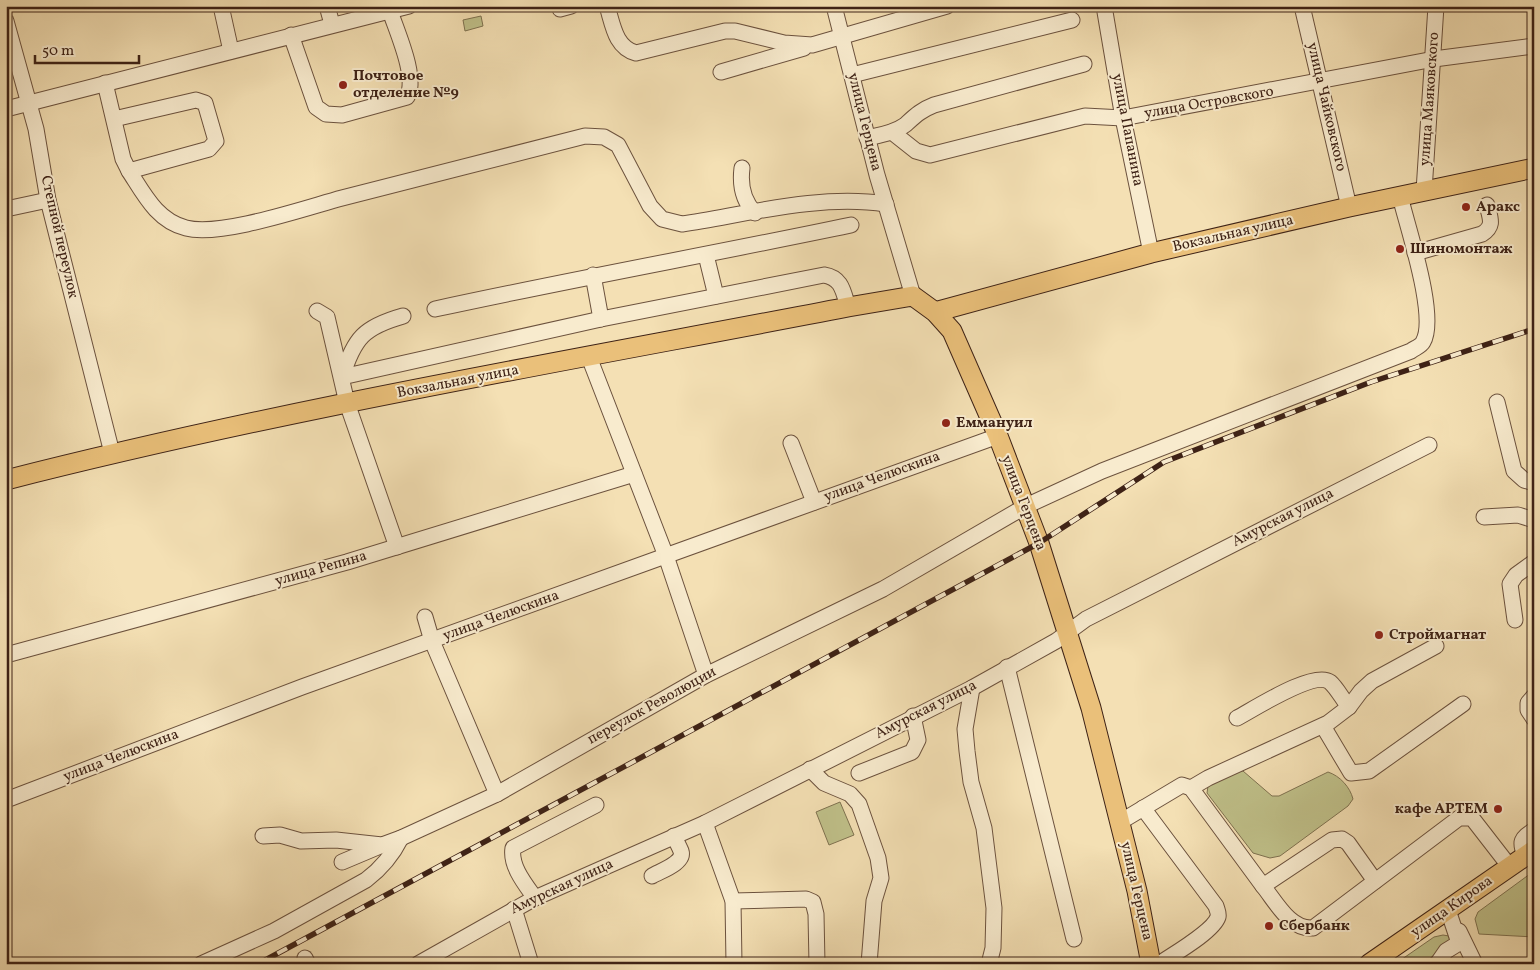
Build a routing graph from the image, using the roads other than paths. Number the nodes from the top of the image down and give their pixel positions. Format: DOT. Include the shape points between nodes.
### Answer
graph roads {
  1 [pos="221,6"];
  2 [pos="326,6"];
  3 [pos="408,6"];
  4 [pos="607,6"];
  5 [pos="834,6"];
  6 [pos="947,6"];
  7 [pos="1104,6"];
  8 [pos="1302,6"];
  9 [pos="1436,6"];
  10 [pos="390,11"];
  11 [pos="1072,20"];
  12 [pos="6,21"];
  13 [pos="332,24"];
  14 [pos="291,35"];
  15 [pos="841,38"];
  16 [pos="812,45"];
  17 [pos="1534,46"];
  18 [pos="231,51"];
  19 [pos="1434,59"];
  20 [pos="1084,64"];
  21 [pos="721,72"];
  22 [pos="852,76"];
  23 [pos="1321,82"];
  24 [pos="105,83"];
  25 [pos="28,104"];
  26 [pos="6,109"];
  27 [pos="1123,118"];
  28 [pos="114,119"];
  29 [pos="892,132"];
  30 [pos="867,138"];
  31 [pos="742,168"];
  32 [pos="1534,168"];
  33 [pos="129,171"];
  34 [pos="1424,191"];
  35 [pos="1400,196"];
  36 [pos="48,200"];
  37 [pos="886,204"];
  38 [pos="1487,205"];
  39 [pos="1349,207"];
  40 [pos="6,209"];
  41 [pos="754,213"];
  42 [pos="851,225"];
  43 [pos="1151,253"];
  44 [pos="1414,253"];
  45 [pos="706,255"];
  46 [pos="593,275"];
  47 [pos="716,296"];
  48 [pos="913,296"];
  49 [pos="848,307"];
  50 [pos="434,309"];
  51 [pos="317,311"];
  52 [pos="935,312"];
  53 [pos="403,316"];
  54 [pos="601,318"];
  55 [pos="589,357"];
  56 [pos="342,377"];
  57 [pos="1497,402"];
  58 [pos="347,403"];
  59 [pos="998,436"];
  60 [pos="791,443"];
  61 [pos="1429,445"];
  62 [pos="112,453"];
  63 [pos="634,474"];
  64 [pos="6,480"];
  65 [pos="1534,483"];
  66 [pos="814,502"];
  67 [pos="1026,506"];
  68 [pos="1484,517"];
  69 [pos="1534,520"];
  70 [pos="397,547"];
  71 [pos="666,556"];
  72 [pos="1534,562"];
  73 [pos="425,617"];
  74 [pos="1515,620"];
  75 [pos="1067,633"];
  76 [pos="432,641"];
  77 [pos="1436,646"];
  78 [pos="6,655"];
  79 [pos="1007,667"];
  80 [pos="706,675"];
  81 [pos="972,688"];
  82 [pos="1534,696"];
  83 [pos="1463,704"];
  84 [pos="1349,708"];
  85 [pos="913,716"];
  86 [pos="1237,718"];
  87 [pos="1534,719"];
  88 [pos="1323,726"];
  89 [pos="810,769"];
  90 [pos="859,773"];
  91 [pos="1191,788"];
  92 [pos="497,794"];
  93 [pos="6,800"];
  94 [pos="596,805"];
  95 [pos="1143,808"];
  96 [pos="1120,822"];
  97 [pos="705,823"];
  98 [pos="1534,830"];
  99 [pos="263,836"];
  100 [pos="674,836"];
  101 [pos="401,838"];
  102 [pos="382,846"];
  103 [pos="1523,858"];
  104 [pos="342,862"];
  105 [pos="652,876"];
  106 [pos="1375,881"];
  107 [pos="1263,886"];
  108 [pos="535,898"];
  109 [pos="733,901"];
  110 [pos="514,909"];
  111 [pos="1448,910"];
  112 [pos="1074,939"];
  113 [pos="201,964"];
  114 [pos="418,964"];
  115 [pos="531,964"];
  116 [pos="734,964"];
  117 [pos="817,964"];
  118 [pos="869,964"];
  119 [pos="988,964"];
  120 [pos="1150,964"];
  121 [pos="1159,964"];
  122 [pos="1369,964"];
  123 [pos="1437,964"];
  124 [pos="1474,964"];
  1 -- 18 [label="street"];
  2 -- 13 [label="street"];
  3 -- 10 [label="street"];
  4 -- 16 [label="street" via="619,43 636,53 725,31"];
  5 -- 15 [label="street, улица Герцена"];
  6 -- 15 [label="street"];
  7 -- 27 [label="street, улица Папанина"];
  8 -- 23 [label="street, улица Чайковского"];
  9 -- 19 [label="street, улица Маяковского"];
  10 -- 13 [label="street"];
  10 -- 14 [label="street" via="411,89 407,97 342,116 326,114 316,107"];
  11 -- 22 [label="street"];
  12 -- 25 [label="street, Степной переулок"];
  13 -- 14 [label="street"];
  14 -- 18 [label="street"];
  15 -- 16 [label="street"];
  15 -- 22 [label="street, улица Герцена"];
  16 -- 21 [label="street"];
  17 -- 19 [label="street, улица Островского"];
  18 -- 24 [label="street"];
  19 -- 23 [label="street, улица Островского"];
  19 -- 34 [label="street, улица Маяковского"];
  20 -- 29 [label="street" via="934,105 920,110"];
  22 -- 30 [label="street, улица Герцена"];
  23 -- 27 [label="street, улица Островского"];
  23 -- 39 [label="street, улица Чайковского"];
  24 -- 25 [label="street"];
  24 -- 28 [label="street"];
  25 -- 26 [label="street"];
  25 -- 36 [label="street, Степной переулок" via="36,129"];
  27 -- 29 [label="street, улица Островского" via="1085,116 930,155 916,151"];
  27 -- 43 [label="street, улица Папанина"];
  28 -- 33 [label="street"];
  28 -- 33 [label="street" via="196,100 205,103 216,142 209,149"];
  29 -- 30 [label="street"];
  30 -- 37 [label="street, улица Герцена"];
  31 -- 41 [label="street" via="742,190"];
  32 -- 34 [label="main road, Вокзальная улица"];
  33 -- 41 [label="street" via="157,211 170,222 199,231 231,226 595,136 618,145 650,206 662,219 682,224"];
  34 -- 35 [label="main road, Вокзальная улица"];
  35 -- 39 [label="main road, Вокзальная улица"];
  35 -- 44 [label="street"];
  36 -- 40 [label="street"];
  36 -- 62 [label="street, Степной переулок"];
  37 -- 41 [label="street" via="833,201"];
  37 -- 48 [label="street, улица Герцена"];
  38 -- 44 [label="street" via="1489,230"];
  39 -- 43 [label="main road, Вокзальная улица"];
  42 -- 45 [label="street"];
  43 -- 52 [label="main road, Вокзальная улица"];
  44 -- 67 [label="street, переулок Революции" via="1428,309 1428,330 1423,344 1102,471"];
  45 -- 46 [label="street"];
  45 -- 47 [label="street"];
  46 -- 50 [label="street"];
  46 -- 54 [label="street"];
  47 -- 49 [label="street" via="824,275 834,277 840,283"];
  47 -- 54 [label="street"];
  48 -- 49 [label="main road, Вокзальная улица"];
  48 -- 52 [label="main road, улица Герцена"];
  49 -- 55 [label="main road, Вокзальная улица"];
  51 -- 56 [label="street" via="327,317"];
  52 -- 59 [label="main road, улица Герцена" via="952,331"];
  53 -- 56 [label="street" via="382,322 363,333 349,355"];
  54 -- 56 [label="street"];
  55 -- 58 [label="main road, Вокзальная улица"];
  55 -- 63 [label="street"];
  56 -- 58 [label="street"];
  57 -- 65 [label="street" via="1514,471 1524,480"];
  58 -- 62 [label="main road, Вокзальная улица"];
  58 -- 70 [label="street"];
  59 -- 66 [label="street, улица Челюскина"];
  59 -- 67 [label="main road, улица Герцена"];
  60 -- 66 [label="street"];
  61 -- 75 [label="street, Амурская улица" via="1095,615"];
  62 -- 64 [label="main road, Вокзальная улица"];
  63 -- 70 [label="street, улица Репина"];
  63 -- 71 [label="street"];
  66 -- 71 [label="street, улица Челюскина"];
  67 -- 75 [label="main road, улица Герцена"];
  67 -- 80 [label="street, переулок Революции" via="883,589"];
  68 -- 69 [label="street" via="1518,515"];
  70 -- 78 [label="street, улица Репина"];
  71 -- 76 [label="street, улица Челюскина"];
  71 -- 80 [label="street"];
  72 -- 74 [label="street" via="1516,574 1510,584"];
  73 -- 76 [label="street"];
  75 -- 79 [label="street, Амурская улица"];
  75 -- 96 [label="main road, улица Герцена" via="1091,708"];
  76 -- 92 [label="street"];
  76 -- 93 [label="street, улица Челюскина"];
  77 -- 84 [label="street" via="1372,681 1360,691"];
  79 -- 81 [label="street, Амурская улица"];
  79 -- 112 [label="street"];
  80 -- 92 [label="street, переулок Революции"];
  81 -- 85 [label="street, Амурская улица"];
  81 -- 119 [label="street" via="966,729 967,751 971,782 984,828 994,908 993,948"];
  82 -- 87 [label="street" via="1528,703 1528,710"];
  83 -- 88 [label="street" via="1369,771 1351,772"];
  84 -- 86 [label="street" via="1330,682 1321,679 1302,684"];
  84 -- 88 [label="street"];
  85 -- 89 [label="street, Амурская улица"];
  85 -- 90 [label="street" via="918,740 912,752"];
  88 -- 91 [label="street"];
  89 -- 97 [label="street, Амурская улица"];
  89 -- 118 [label="street" via="824,783 850,794 859,804 876,850 881,878 872,917"];
  91 -- 95 [label="street" via="1182,785"];
  91 -- 107 [label="street"];
  92 -- 101 [label="street, переулок Революции"];
  94 -- 108 [label="street" via="513,848 512,855 519,874"];
  95 -- 96 [label="street"];
  95 -- 121 [label="street" via="1218,913 1217,919 1203,934"];
  96 -- 120 [label="main road, улица Герцена" via="1138,891"];
  97 -- 100 [label="street, Амурская улица"];
  97 -- 109 [label="street"];
  98 -- 103 [label="street" via="1521,838"];
  99 -- 102 [label="street"];
  100 -- 105 [label="street" via="682,853 680,857 676,863"];
  100 -- 108 [label="street, Амурская улица"];
  101 -- 102 [label="street, переулок Революции"];
  101 -- 113 [label="street" via="391,856 366,880 274,930"];
  102 -- 104 [label="street, переулок Революции"];
  103 -- 106 [label="street" via="1472,818 1459,818"];
  103 -- 111 [label="main road, улица Кирова"];
  106 -- 107 [label="street" via="1317,924 1306,928 1293,923"];
  106 -- 107 [label="street" via="1342,839 1332,840"];
  108 -- 110 [label="street, Амурская улица"];
  109 -- 116 [label="street"];
  109 -- 117 [label="street" via="806,899 813,902"];
  110 -- 114 [label="street, Амурская улица"];
  110 -- 115 [label="street"];
  111 -- 122 [label="main road, улица Кирова"];
  111 -- 123 [label="street" via="1458,943 1446,951"];
  111 -- 124 [label="street"];
}
